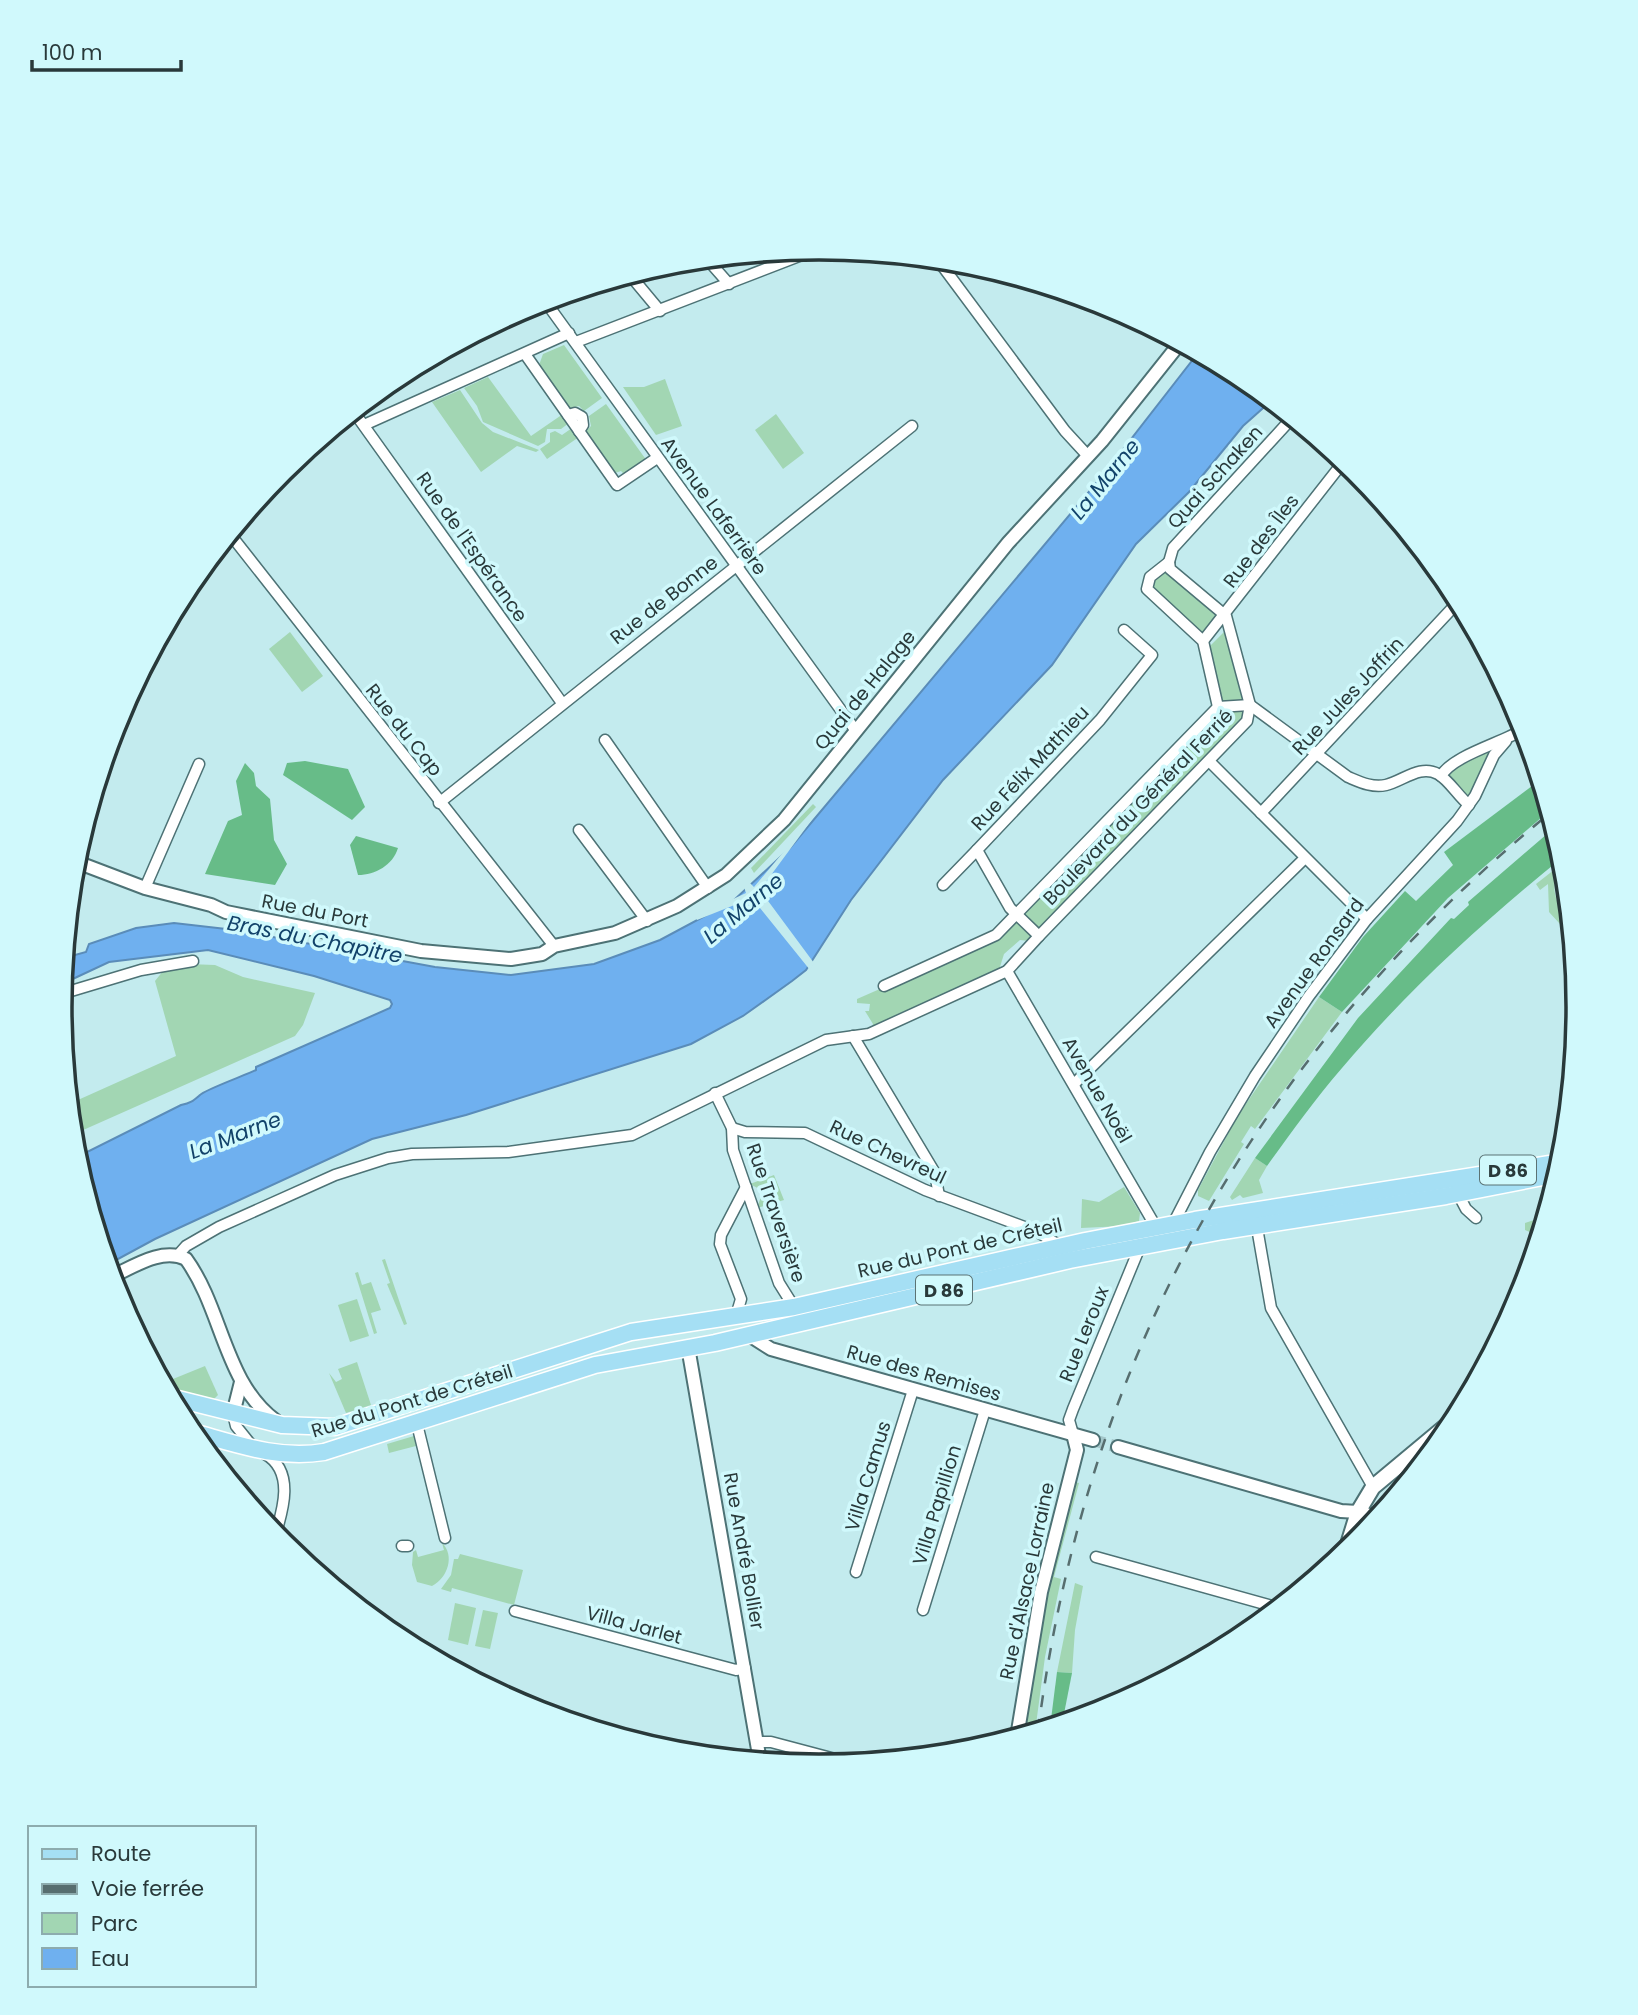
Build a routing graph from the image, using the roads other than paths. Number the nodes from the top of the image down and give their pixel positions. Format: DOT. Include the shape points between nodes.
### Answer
graph roads {
  1 [pos="786,261"];
  2 [pos="715,268"];
  3 [pos="948,272"];
  4 [pos="637,283"];
  5 [pos="729,284"];
  6 [pos="552,310"];
  7 [pos="660,311"];
  8 [pos="572,338"];
  9 [pos="1174,350"];
  10 [pos="525,354"];
  11 [pos="359,419"];
  12 [pos="364,425"];
  13 [pos="1286,425"];
  14 [pos="912,426"];
  15 [pos="1088,456"];
  16 [pos="657,458"];
  17 [pos="1337,470"];
  18 [pos="236,541"];
  19 [pos="1168,562"];
  20 [pos="736,566"];
  21 [pos="1451,610"];
  22 [pos="1226,616"];
  23 [pos="1124,630"];
  24 [pos="1203,641"];
  25 [pos="562,703"];
  26 [pos="1250,705"];
  27 [pos="1218,707"];
  28 [pos="856,731"];
  29 [pos="1514,735"];
  30 [pos="605,740"];
  31 [pos="1506,741"];
  32 [pos="1476,753"];
  33 [pos="1318,755"];
  34 [pos="1210,762"];
  35 [pos="200,764"];
  36 [pos="1489,764"];
  37 [pos="1441,776"];
  38 [pos="439,803"];
  39 [pos="1469,805"];
  40 [pos="1261,813"];
  41 [pos="579,830"];
  42 [pos="977,850"];
  43 [pos="1305,858"];
  44 [pos="85,865"];
  45 [pos="943,885"];
  46 [pos="145,888"];
  47 [pos="708,888"];
  48 [pos="1017,915"];
  49 [pos="1367,919"];
  50 [pos="647,921"];
  51 [pos="1039,936"];
  52 [pos="554,946"];
  53 [pos="193,961"];
  54 [pos="1007,971"];
  55 [pos="884,986"];
  56 [pos="72,991"];
  57 [pos="853,1036"];
  58 [pos="1074,1084"];
  59 [pos="715,1093"];
  60 [pos="732,1128"];
  61 [pos="1549,1165"];
  62 [pos="1547,1175"];
  63 [pos="746,1187"];
  64 [pos="1456,1187"];
  65 [pos="939,1196"];
  66 [pos="1254,1209"];
  67 [pos="1476,1218"];
  68 [pos="1173,1224"];
  69 [pos="1156,1227"];
  70 [pos="1256,1227"];
  71 [pos="1116,1235"];
  72 [pos="1060,1247"];
  73 [pos="1147,1247"];
  74 [pos="1120,1252"];
  75 [pos="178,1255"];
  76 [pos="121,1273"];
  77 [pos="794,1307"];
  78 [pos="736,1315"];
  79 [pos="674,1325"];
  80 [pos="749,1335"];
  81 [pos="688,1347"];
  82 [pos="241,1381"];
  83 [pos="913,1390"];
  84 [pos="184,1401"];
  85 [pos="985,1410"];
  86 [pos="233,1414"];
  87 [pos="261,1421"];
  88 [pos="417,1424"];
  89 [pos="282,1425"];
  90 [pos="1073,1434"];
  91 [pos="207,1436"];
  92 [pos="1093,1440"];
  93 [pos="1425,1443"];
  94 [pos="1118,1447"];
  95 [pos="254,1449"];
  96 [pos="1373,1487"];
  97 [pos="1358,1512"];
  98 [pos="1367,1515"];
  99 [pos="279,1523"];
  100 [pos="1352,1530"];
  101 [pos="445,1538"];
  102 [pos="1096,1557"];
  103 [pos="856,1572"];
  104 [pos="1267,1605"];
  105 [pos="923,1610"];
  106 [pos="515,1611"];
  107 [pos="745,1668"];
  108 [pos="1019,1727"];
  109 [pos="757,1742"];
  110 [pos="759,1752"];
  111 [pos="819,1755"];
  1 -- 5 [label="street"];
  2 -- 5 [label="street"];
  3 -- 15 [label="street"];
  4 -- 7 [label="street"];
  5 -- 7 [label="street"];
  6 -- 8 [label="street, Avenue Laferrière"];
  7 -- 8 [label="street"];
  8 -- 10 [label="street"];
  8 -- 16 [label="street, Avenue Laferrière"];
  9 -- 15 [label="street, Quai de Halage"];
  10 -- 12 [label="street"];
  10 -- 16 [label="street" via="617,485"];
  11 -- 12 [label="street, Rue de l'Espérance"];
  12 -- 25 [label="street, Rue de l'Espérance"];
  13 -- 19 [label="street, Quai Schaken" via="1174,548"];
  14 -- 20 [label="street, Rue de Bonne"];
  15 -- 28 [label="street, Quai de Halage" via="1008,543"];
  16 -- 20 [label="street, Avenue Laferrière"];
  17 -- 22 [label="street, Rue des Îles"];
  18 -- 38 [label="street, Rue du Cap"];
  19 -- 22 [label="street" via="1170,569"];
  19 -- 24 [label="street" via="1150,577 1147,589"];
  20 -- 25 [label="street, Rue de Bonne"];
  20 -- 28 [label="street, Avenue Laferrière"];
  21 -- 33 [label="street, Rue Jules Joffrin"];
  22 -- 24 [label="street, Rue des Îles"];
  22 -- 26 [label="street, Boulevard du Général Ferrié"];
  23 -- 42 [label="street, Rue Félix Mathieu" via="1152,655 1100,720"];
  24 -- 27 [label="street, Boulevard du Général Ferrié"];
  25 -- 38 [label="street, Rue de Bonne"];
  26 -- 27 [label="street"];
  26 -- 33 [label="street"];
  26 -- 34 [label="street, Boulevard du Général Ferrié" via="1247,721"];
  27 -- 48 [label="street, Boulevard du Général Ferrié"];
  28 -- 47 [label="street, Quai de Halage" via="758,848"];
  29 -- 31 [label="street"];
  30 -- 47 [label="street"];
  31 -- 32 [label="street"];
  31 -- 36 [label="street, Avenue Ronsard"];
  32 -- 36 [label="street" via="1487,757"];
  32 -- 37 [label="street" via="1448,765"];
  33 -- 37 [label="street" via="1366,785 1384,785 1419,771"];
  33 -- 40 [label="street, Rue Jules Joffrin"];
  34 -- 40 [label="street"];
  34 -- 51 [label="street, Boulevard du Général Ferrié"];
  35 -- 46 [label="street"];
  36 -- 39 [label="street, Avenue Ronsard"];
  37 -- 39 [label="street"];
  38 -- 52 [label="street, Rue du Cap"];
  39 -- 49 [label="street, Avenue Ronsard" via="1438,846"];
  40 -- 43 [label="street"];
  41 -- 50 [label="street"];
  42 -- 45 [label="street"];
  42 -- 48 [label="street, Rue Félix Mathieu"];
  43 -- 49 [label="street"];
  43 -- 58 [label="street"];
  44 -- 46 [label="street, Rue du Port"];
  46 -- 52 [label="street, Rue du Port" via="226,912 421,951 511,959 542,954"];
  47 -- 50 [label="street, Quai de Halage"];
  48 -- 51 [label="street, Rue Félix Mathieu"];
  48 -- 55 [label="street, Boulevard du Général Ferrié" via="996,935"];
  49 -- 68 [label="street, Avenue Ronsard" via="1255,1076"];
  50 -- 52 [label="street, Quai de Halage"];
  51 -- 54 [label="street, Boulevard du Général Ferrié"];
  53 -- 56 [label="street" via="141,970"];
  54 -- 57 [label="street, Boulevard du Général Ferrié" via="869,1034"];
  54 -- 58 [label="street, Avenue Noël"];
  57 -- 59 [label="street, Boulevard du Général Ferrié" via="827,1040"];
  57 -- 65 [label="street" via="935,1173"];
  58 -- 69 [label="street, Avenue Noël"];
  59 -- 60 [label="street"];
  59 -- 75 [label="street, Boulevard du Général Ferrié" via="632,1135 508,1152 388,1158 335,1175 219,1227"];
  60 -- 63 [label="street, Rue Traversière" via="733,1150"];
  60 -- 65 [label="street, Rue Chevreul" via="739,1132 805,1133"];
  61 -- 64 [label="main road, Rue du Pont de Créteil / D 86"];
  62 -- 64 [label="main road, Rue du Pont de Créteil / D 86"];
  63 -- 77 [label="street, Rue Traversière" via="779,1283"];
  63 -- 78 [label="street" via="720,1244 741,1299"];
  64 -- 66 [label="main road, Rue du Pont de Créteil / D 86"];
  64 -- 67 [label="street"];
  64 -- 70 [label="main road, Rue du Pont de Créteil / D 86"];
  65 -- 72 [label="street, Rue Chevreul" via="1038,1232"];
  66 -- 68 [label="main road, Rue du Pont de Créteil / D 86"];
  66 -- 70 [label="street"];
  68 -- 69 [label="main road, Rue du Pont de Créteil / D 86"];
  68 -- 73 [label="main road"];
  69 -- 71 [label="main road, Rue du Pont de Créteil / D 86"];
  69 -- 73 [label="main road"];
  70 -- 73 [label="main road, Rue du Pont de Créteil / D 86"];
  70 -- 96 [label="street" via="1271,1308"];
  71 -- 72 [label="main road, Rue du Pont de Créteil / D 86"];
  71 -- 74 [label="main road"];
  72 -- 77 [label="main road, Rue du Pont de Créteil / D 86"];
  73 -- 74 [label="main road, Rue du Pont de Créteil / D 86"];
  73 -- 90 [label="street, Rue Leroux" via="1073,1409 1069,1420"];
  74 -- 80 [label="main road, Rue du Pont de Créteil / D 86"];
  75 -- 76 [label="street" via="159,1256"];
  75 -- 82 [label="street" via="186,1259 202,1287"];
  77 -- 78 [label="main road, Rue du Pont de Créteil / D 86"];
  78 -- 79 [label="main road, Rue du Pont de Créteil / D 86"];
  79 -- 81 [label="street"];
  79 -- 89 [label="main road, Rue du Pont de Créteil / D 86" via="631,1332 348,1424 321,1428"];
  80 -- 81 [label="main road, Rue du Pont de Créteil / D 86"];
  80 -- 83 [label="street, Rue des Remises" via="771,1349"];
  81 -- 88 [label="main road, Rue du Pont de Créteil / D 86" via="595,1365"];
  81 -- 107 [label="street, Rue André Bollier"];
  82 -- 86 [label="street"];
  82 -- 89 [label="street" via="256,1406"];
  83 -- 85 [label="street, Rue des Remises"];
  83 -- 103 [label="street, Villa Camus"];
  84 -- 86 [label="main road, Rue du Pont de Créteil / D 86"];
  85 -- 90 [label="street, Rue des Remises"];
  85 -- 105 [label="street, Villa Papillion"];
  86 -- 87 [label="main road, Rue du Pont de Créteil / D 86"];
  86 -- 95 [label="street" via="236,1426"];
  87 -- 89 [label="main road, Rue du Pont de Créteil / D 86"];
  87 -- 95 [label="street" via="250,1432"];
  88 -- 95 [label="main road, Rue du Pont de Créteil / D 86" via="304,1455"];
  88 -- 101 [label="street"];
  90 -- 92 [label="street, Rue des Remises"];
  90 -- 108 [label="street, Rue d'Alsace Lorraine" via="1077,1450 1041,1592"];
  91 -- 95 [label="main road, Rue du Pont de Créteil / D 86"];
  93 -- 96 [label="main road"];
  94 -- 97 [label="street"];
  95 -- 99 [label="street" via="276,1462 285,1502"];
  96 -- 97 [label="main road"];
  97 -- 98 [label="main road"];
  97 -- 100 [label="main road"];
  102 -- 104 [label="street"];
  106 -- 107 [label="street, Villa Jarlet" via="736,1670"];
  107 -- 109 [label="street, Rue André Bollier"];
  109 -- 110 [label="street, Rue André Bollier"];
  109 -- 111 [label="street"];
}
